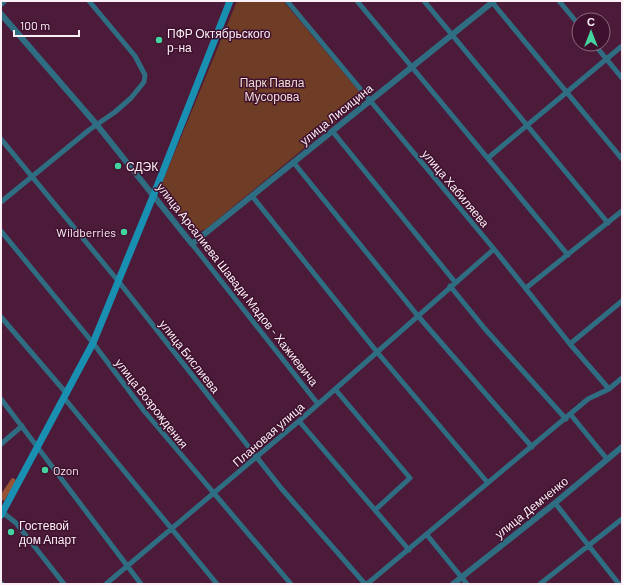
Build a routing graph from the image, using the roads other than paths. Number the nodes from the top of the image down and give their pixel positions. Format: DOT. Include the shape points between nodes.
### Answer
graph roads {
  1 [pos="4,1"];
  2 [pos="89,1"];
  3 [pos="230,1"];
  4 [pos="287,1"];
  5 [pos="357,1"];
  6 [pos="424,1"];
  7 [pos="492,1"];
  8 [pos="559,1"];
  9 [pos="1,4"];
  10 [pos="1,14"];
  11 [pos="571,16"];
  12 [pos="452,34"];
  13 [pos="622,46"];
  14 [pos="600,52"];
  15 [pos="606,59"];
  16 [pos="412,67"];
  17 [pos="622,78"];
  18 [pos="567,92"];
  19 [pos="371,101"];
  20 [pos="527,124"];
  21 [pos="97,125"];
  22 [pos="333,132"];
  23 [pos="1,139"];
  24 [pos="488,158"];
  25 [pos="622,159"];
  26 [pos="294,163"];
  27 [pos="32,177"];
  28 [pos="154,194"];
  29 [pos="252,196"];
  30 [pos="1,202"];
  31 [pos="622,211"];
  32 [pos="608,223"];
  33 [pos="1,232"];
  34 [pos="192,244"];
  35 [pos="494,249"];
  36 [pos="568,255"];
  37 [pos="118,282"];
  38 [pos="452,284"];
  39 [pos="526,288"];
  40 [pos="622,301"];
  41 [pos="418,316"];
  42 [pos="1,317"];
  43 [pos="93,343"];
  44 [pos="570,344"];
  45 [pos="377,352"];
  46 [pos="622,378"];
  47 [pos="335,389"];
  48 [pos="609,389"];
  49 [pos="66,396"];
  50 [pos="1,400"];
  51 [pos="318,404"];
  52 [pos="6,406"];
  53 [pos="1,410"];
  54 [pos="571,415"];
  55 [pos="566,419"];
  56 [pos="299,421"];
  57 [pos="22,426"];
  58 [pos="1,444"];
  59 [pos="532,447"];
  60 [pos="622,447"];
  61 [pos="38,448"];
  62 [pos="257,457"];
  63 [pos="607,459"];
  64 [pos="488,483"];
  65 [pos="213,494"];
  66 [pos="555,503"];
  67 [pos="375,510"];
  68 [pos="2,513"];
  69 [pos="622,519"];
  70 [pos="172,529"];
  71 [pos="427,535"];
  72 [pos="588,546"];
  73 [pos="409,550"];
  74 [pos="127,566"];
  75 [pos="461,577"];
  76 [pos="64,584"];
  77 [pos="106,584"];
  78 [pos="141,584"];
  79 [pos="217,584"];
  80 [pos="291,584"];
  81 [pos="366,584"];
  82 [pos="453,584"];
  83 [pos="467,584"];
  84 [pos="540,584"];
  85 [pos="619,584"];
  1 -- 9 [label="street"];
  2 -- 21 [label="street" via="135,56 145,76 141,88"];
  3 -- 28 [label="main road"];
  4 -- 19 [label="street, улица Хабиляева"];
  5 -- 16 [label="street"];
  6 -- 12 [label="street"];
  7 -- 12 [label="street, улица Лисицина"];
  7 -- 18 [label="street"];
  8 -- 11 [label="street"];
  10 -- 21 [label="street, улица Арсалиева Шавади Мадов - Хажиевича"];
  12 -- 16 [label="street, улица Лисицина"];
  12 -- 20 [label="street"];
  13 -- 15 [label="street"];
  14 -- 15 [label="street"];
  15 -- 17 [label="street"];
  15 -- 18 [label="street"];
  16 -- 19 [label="street, улица Лисицина"];
  16 -- 24 [label="street"];
  18 -- 20 [label="street"];
  18 -- 25 [label="street"];
  19 -- 22 [label="street, улица Лисицина"];
  19 -- 35 [label="street, улица Хабиляева"];
  20 -- 24 [label="street"];
  20 -- 32 [label="street"];
  21 -- 27 [label="street"];
  21 -- 28 [label="street, улица Арсалиева Шавади Мадов - Хажиевича"];
  22 -- 26 [label="street, улица Лисицина"];
  22 -- 38 [label="street"];
  23 -- 27 [label="street, улица Бислиева"];
  24 -- 36 [label="street"];
  26 -- 29 [label="street, улица Лисицина"];
  26 -- 41 [label="street"];
  27 -- 30 [label="street"];
  27 -- 37 [label="street, улица Бислиева"];
  28 -- 34 [label="street, улица Арсалиева Шавади Мадов - Хажиевича"];
  28 -- 37 [label="main road"];
  29 -- 34 [label="street, улица Лисицина"];
  29 -- 45 [label="street"];
  31 -- 32 [label="street"];
  32 -- 36 [label="street"];
  33 -- 43 [label="street, улица Возрождения"];
  34 -- 51 [label="street, улица Арсалиева Шавади Мадов - Хажиевича"];
  35 -- 38 [label="street, Плановая улица"];
  35 -- 39 [label="street, улица Хабиляева"];
  36 -- 39 [label="street"];
  37 -- 43 [label="main road"];
  37 -- 62 [label="street, улица Бислиева"];
  38 -- 41 [label="street, Плановая улица"];
  38 -- 55 [label="street" via="485,329"];
  39 -- 44 [label="street, улица Хабиляева"];
  40 -- 44 [label="street"];
  41 -- 45 [label="street, Плановая улица"];
  41 -- 59 [label="street"];
  42 -- 49 [label="street"];
  43 -- 49 [label="main road"];
  43 -- 65 [label="street, улица Возрождения" via="145,412"];
  44 -- 48 [label="street, улица Хабиляева"];
  45 -- 47 [label="street, Плановая улица"];
  45 -- 64 [label="street"];
  46 -- 48 [label="street"];
  47 -- 51 [label="street, Плановая улица"];
  47 -- 67 [label="street" via="410,478"];
  48 -- 54 [label="street" via="588,399"];
  49 -- 61 [label="main road"];
  49 -- 70 [label="street"];
  50 -- 52 [label="street"];
  51 -- 56 [label="street, Плановая улица"];
  52 -- 53 [label="street"];
  52 -- 57 [label="street"];
  54 -- 55 [label="street"];
  54 -- 63 [label="street"];
  55 -- 59 [label="street"];
  56 -- 62 [label="street, Плановая улица"];
  56 -- 67 [label="street"];
  57 -- 58 [label="street"];
  57 -- 61 [label="street"];
  59 -- 64 [label="street"];
  60 -- 63 [label="street, улица Демченко"];
  61 -- 68 [label="main road"];
  61 -- 74 [label="street"];
  62 -- 65 [label="street, Плановая улица"];
  62 -- 81 [label="street, улица Бислиева"];
  63 -- 66 [label="street, улица Демченко"];
  64 -- 71 [label="street"];
  65 -- 70 [label="street, Плановая улица"];
  65 -- 80 [label="street, улица Возрождения"];
  66 -- 72 [label="street"];
  66 -- 75 [label="street, улица Демченко"];
  67 -- 73 [label="street"];
  68 -- 76 [label="street" via="16,523"];
  69 -- 72 [label="street"];
  70 -- 74 [label="street, Плановая улица"];
  70 -- 79 [label="street"];
  71 -- 73 [label="street"];
  71 -- 75 [label="street"];
  72 -- 84 [label="street"];
  72 -- 85 [label="street"];
  73 -- 81 [label="street"];
  74 -- 77 [label="street, Плановая улица"];
  74 -- 78 [label="street"];
  75 -- 82 [label="street, улица Демченко"];
  75 -- 83 [label="street"];
}
